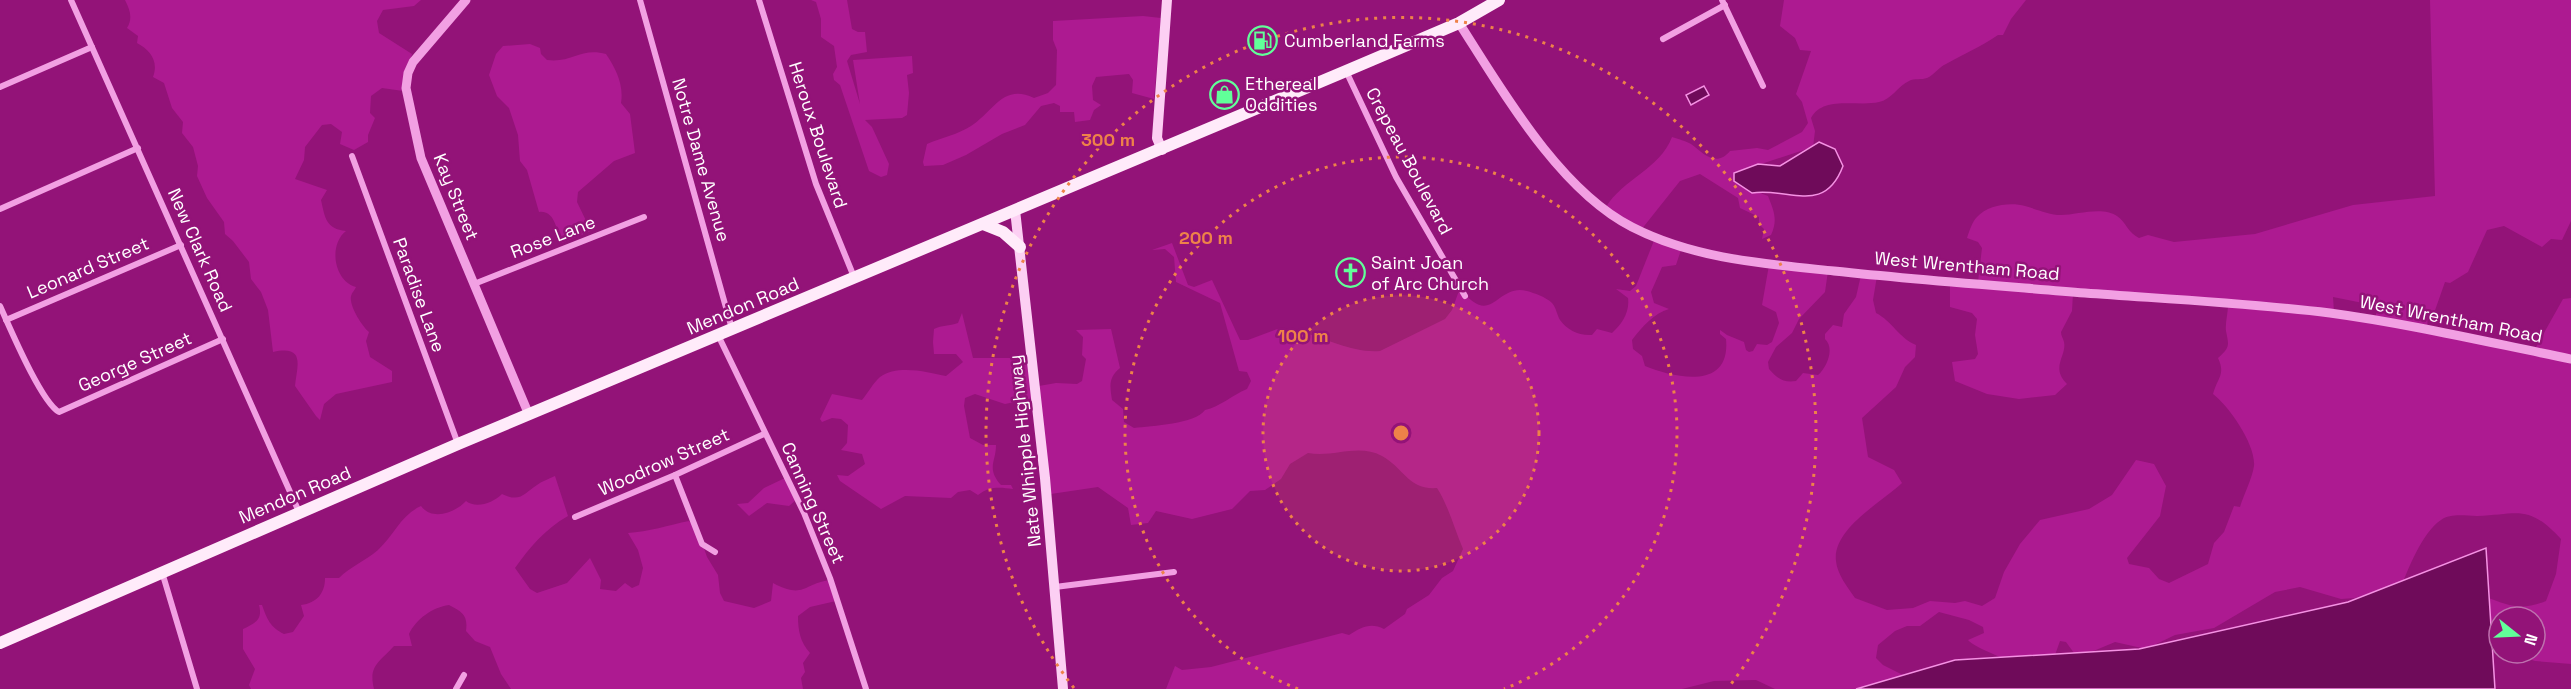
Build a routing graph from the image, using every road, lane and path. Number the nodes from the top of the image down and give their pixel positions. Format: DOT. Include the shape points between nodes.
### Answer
graph roads {
  1 [pos="71,0"];
  2 [pos="466,0"];
  3 [pos="640,0"];
  4 [pos="759,0"];
  5 [pos="1167,0"];
  6 [pos="1499,0"];
  7 [pos="1723,3"];
  8 [pos="1459,23"];
  9 [pos="1663,39"];
  10 [pos="92,47"];
  11 [pos="1346,71"];
  12 [pos="1763,86"];
  13 [pos="0,87"];
  14 [pos="138,148"];
  15 [pos="1162,150"];
  16 [pos="352,156"];
  17 [pos="0,209"];
  18 [pos="1015,210"];
  19 [pos="644,217"];
  20 [pos="983,224"];
  21 [pos="182,245"];
  22 [pos="1020,247"];
  23 [pos="854,277"];
  24 [pos="474,284"];
  25 [pos="1465,296"];
  26 [pos="0,306"];
  27 [pos="6,320"];
  28 [pos="732,329"];
  29 [pos="718,335"];
  30 [pos="223,339"];
  31 [pos="2571,359"];
  32 [pos="529,415"];
  33 [pos="764,434"];
  34 [pos="458,444"];
  35 [pos="675,475"];
  36 [pos="299,512"];
  37 [pos="575,517"];
  38 [pos="715,552"];
  39 [pos="162,572"];
  40 [pos="1174,572"];
  41 [pos="1055,587"];
  42 [pos="0,643"];
  43 [pos="464,675"];
  44 [pos="197,689"];
  45 [pos="456,689"];
  46 [pos="866,689"];
  47 [pos="1063,689"];
  1 -- 10 [label="street, New Clark Road"];
  2 -- 24 [label="street, Kay Street" via="413,62 406,88 421,158"];
  3 -- 28 [label="street, Notre Dame Avenue"];
  4 -- 23 [label="street, Heroux Boulevard" via="816,184"];
  5 -- 15 [label="main road" via="1157,138"];
  6 -- 8 [label="main road, Mendon Road"];
  7 -- 9 [label="street"];
  7 -- 12 [label="street"];
  8 -- 11 [label="main road, Mendon Road"];
  8 -- 31 [label="street, West Wrentham Road" via="1518,112 1573,181 1630,226 1671,244 1717,256 1819,270 2328,313"];
  10 -- 13 [label="street"];
  10 -- 14 [label="street, New Clark Road"];
  11 -- 15 [label="main road, Mendon Road"];
  11 -- 25 [label="street, Crepeau Boulevard" via="1396,177"];
  14 -- 17 [label="street"];
  14 -- 21 [label="street, New Clark Road"];
  15 -- 18 [label="main road, Mendon Road"];
  16 -- 34 [label="street, Paradise Lane"];
  18 -- 20 [label="main road, Mendon Road"];
  18 -- 22 [label="main road, Nate Whipple Highway"];
  19 -- 24 [label="street, Rose Lane"];
  20 -- 22 [label="main road" via="1003,232"];
  20 -- 23 [label="main road, Mendon Road"];
  21 -- 27 [label="street, Leonard Street"];
  21 -- 30 [label="street, New Clark Road"];
  22 -- 41 [label="main road, Nate Whipple Highway"];
  23 -- 28 [label="main road, Mendon Road"];
  24 -- 32 [label="street, Kay Street"];
  26 -- 27 [label="street"];
  27 -- 30 [label="street, George Street" via="41,392 51,408 59,412"];
  28 -- 29 [label="main road, Mendon Road"];
  29 -- 32 [label="main road, Mendon Road"];
  29 -- 33 [label="street, Canning Street"];
  30 -- 36 [label="street, New Clark Road"];
  32 -- 34 [label="main road, Mendon Road"];
  33 -- 35 [label="street, Woodrow Street"];
  33 -- 46 [label="street, Canning Street" via="831,578"];
  34 -- 36 [label="main road, Mendon Road"];
  35 -- 37 [label="street, Woodrow Street"];
  35 -- 38 [label="street" via="702,544"];
  36 -- 39 [label="main road, Mendon Road"];
  39 -- 42 [label="main road, Mendon Road"];
  39 -- 44 [label="street"];
  40 -- 41 [label="street"];
  41 -- 47 [label="main road, Nate Whipple Highway"];
  43 -- 45 [label="street"];
}
